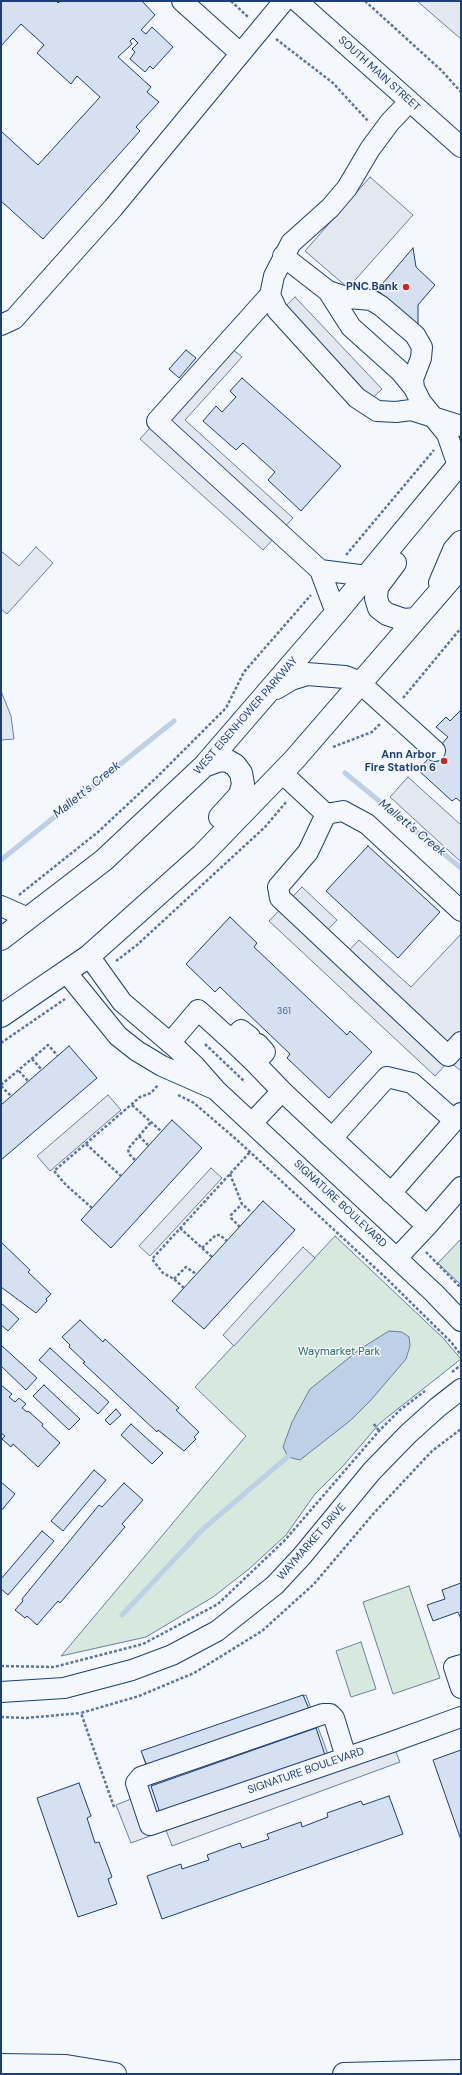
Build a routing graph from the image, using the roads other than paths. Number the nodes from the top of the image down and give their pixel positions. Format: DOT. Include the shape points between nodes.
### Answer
graph roads {
  1 [pos="182,1"];
  2 [pos="284,1"];
  3 [pos="296,1"];
  4 [pos="240,53"];
  5 [pos="408,102"];
  6 [pos="461,147"];
  7 [pos="283,256"];
  8 [pos="328,291"];
  9 [pos="270,295"];
  10 [pos="1,325"];
  11 [pos="414,388"];
  12 [pos="432,415"];
  13 [pos="461,426"];
  14 [pos="460,471"];
  15 [pos="461,542"];
  16 [pos="461,567"];
  17 [pos="320,570"];
  18 [pos="367,576"];
  19 [pos="434,599"];
  20 [pos="336,612"];
  21 [pos="415,619"];
  22 [pos="360,683"];
  23 [pos="267,694"];
  24 [pos="435,751"];
  25 [pos="204,766"];
  26 [pos="282,773"];
  27 [pos="326,814"];
  28 [pos="2,907"];
  29 [pos="461,911"];
  30 [pos="28,918"];
  31 [pos="1,939"];
  32 [pos="106,942"];
  33 [pos="88,956"];
  34 [pos="66,972"];
  35 [pos="1,1016"];
  36 [pos="246,1040"];
  37 [pos="461,1042"];
  38 [pos="170,1043"];
  39 [pos="255,1063"];
  40 [pos="216,1090"];
  41 [pos="282,1091"];
  42 [pos="458,1117"];
  43 [pos="252,1123"];
  44 [pos="332,1138"];
  45 [pos="461,1187"];
  46 [pos="391,1193"];
  47 [pos="426,1226"];
  48 [pos="397,1258"];
  49 [pos="461,1321"];
  50 [pos="461,1389"];
  51 [pos="461,1665"];
  52 [pos="461,1688"];
  53 [pos="1,1692"];
  54 [pos="461,1716"];
  55 [pos="346,1757"];
  56 [pos="1,2065"];
  57 [pos="461,2071"];
  58 [pos="115,2074"];
  59 [pos="344,2074"];
  1 -- 4 [label="street"];
  2 -- 4 [label="street"];
  3 -- 5 [label="street, SOUTH MAIN STREET"];
  4 -- 10 [label="street" via="114,208 14,318"];
  5 -- 6 [label="street, SOUTH MAIN STREET"];
  5 -- 7 [label="street" via="374,144 347,188 330,208 301,232"];
  7 -- 8 [label="street"];
  7 -- 9 [label="street" via="274,276"];
  8 -- 11 [label="street" via="351,326 400,371"];
  8 -- 11 [label="street" via="349,298 371,300 415,335 422,347 421,358 413,378"];
  9 -- 12 [label="street" via="277,310 357,398 377,411 411,410"];
  9 -- 17 [label="street" via="157,422"];
  11 -- 12 [label="street"];
  12 -- 13 [label="street"];
  12 -- 14 [label="street" via="447,434"];
  14 -- 18 [label="main road, WEST EISENHOWER PARKWAY"];
  14 -- 21 [label="main road" via="377,587 376,598 380,608 394,618"];
  15 -- 19 [label="main road" via="454,550"];
  16 -- 19 [label="main road"];
  17 -- 18 [label="street"];
  17 -- 20 [label="street"];
  18 -- 20 [label="main road, WEST EISENHOWER PARKWAY"];
  19 -- 21 [label="main road"];
  20 -- 23 [label="main road, WEST EISENHOWER PARKWAY"];
  21 -- 22 [label="main road"];
  22 -- 23 [label="main road" via="345,677 307,674 291,679"];
  22 -- 24 [label="street"];
  22 -- 26 [label="main road"];
  23 -- 25 [label="main road, WEST EISENHOWER PARKWAY"];
  25 -- 30 [label="main road, WEST EISENHOWER PARKWAY" via="104,860"];
  25 -- 32 [label="main road" via="220,760 235,765 241,773 243,784 240,795 196,842 122,908"];
  26 -- 27 [label="street"];
  26 -- 32 [label="main road" via="202,855"];
  27 -- 29 [label="street" via="343,811 367,824"];
  27 -- 37 [label="street" via="308,852 278,886 280,898 448,1056"];
  28 -- 30 [label="street"];
  30 -- 31 [label="main road, WEST EISENHOWER PARKWAY"];
  32 -- 33 [label="main road"];
  33 -- 34 [label="main road"];
  33 -- 38 [label="street, SIGNATURE BOULEVARD" via="122,1002"];
  34 -- 35 [label="main road"];
  34 -- 40 [label="street, SIGNATURE BOULEVARD" via="118,1036 137,1051 162,1066"];
  36 -- 38 [label="street" via="198,1010"];
  36 -- 39 [label="street"];
  36 -- 39 [label="street" via="265,1052"];
  38 -- 40 [label="street, SIGNATURE BOULEVARD"];
  39 -- 41 [label="street"];
  40 -- 43 [label="street, SIGNATURE BOULEVARD"];
  41 -- 43 [label="street"];
  41 -- 44 [label="street"];
  42 -- 44 [label="street" via="412,1082 388,1077"];
  42 -- 46 [label="street"];
  43 -- 48 [label="street, SIGNATURE BOULEVARD"];
  44 -- 46 [label="street"];
  45 -- 47 [label="street"];
  46 -- 47 [label="street"];
  47 -- 48 [label="street"];
  48 -- 49 [label="street, SIGNATURE BOULEVARD"];
  50 -- 53 [label="street, WAYMARKET DRIVE" via="408,1434 275,1585 217,1631 172,1655 132,1670 64,1688"];
  51 -- 52 [label="street" via="454,1667"];
  54 -- 55 [label="street, SIGNATURE BOULEVARD"];
  55 -- 55 [label="street, SIGNATURE BOULEVARD" via="150,1825 136,1783 141,1777 323,1714 330,1714 334,1718"];
  56 -- 58 [label="main road" via="66,2066"];
  57 -- 59 [label="main road"];
}
